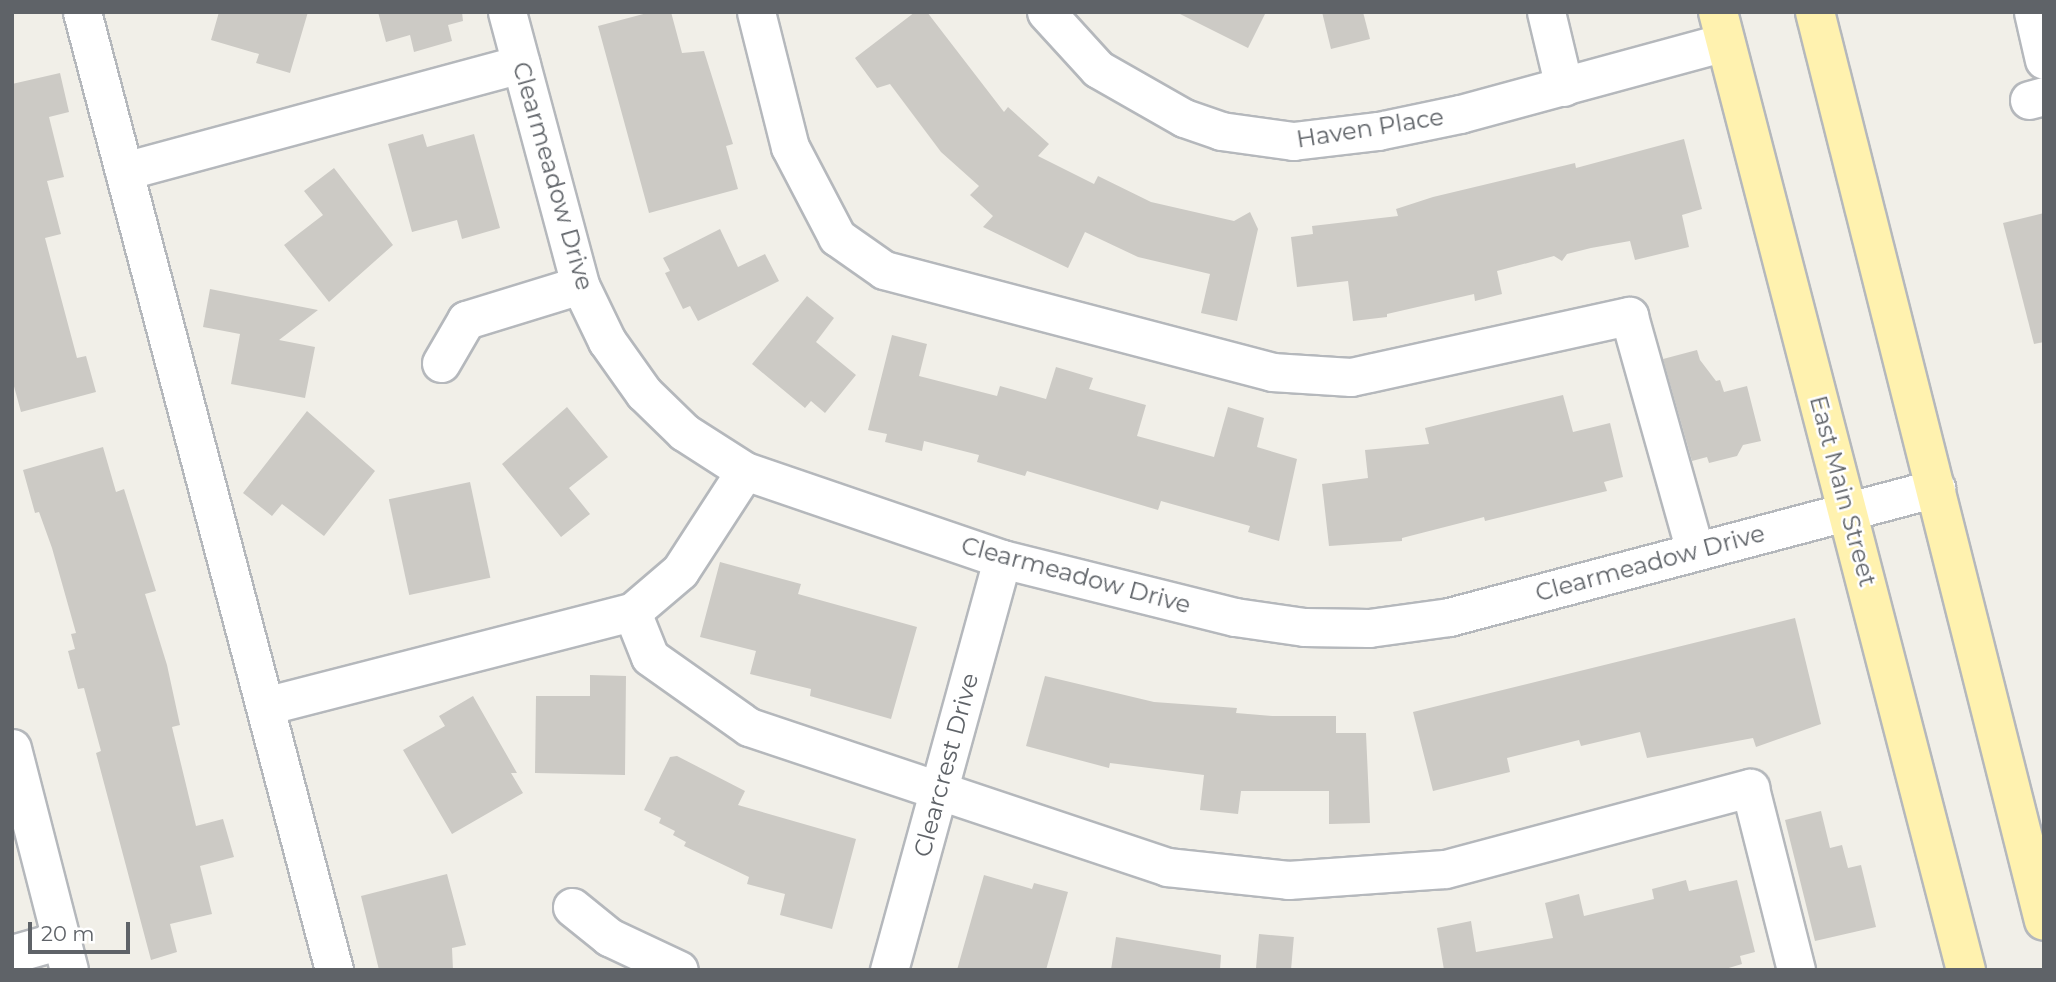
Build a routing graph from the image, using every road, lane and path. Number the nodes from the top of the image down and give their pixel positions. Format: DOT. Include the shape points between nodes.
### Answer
graph roads {
  1 [pos="82,12"];
  2 [pos="507,12"];
  3 [pos="756,12"];
  4 [pos="1046,12"];
  5 [pos="1546,12"];
  6 [pos="1815,12"];
  7 [pos="2033,12"];
  8 [pos="1721,27"];
  9 [pos="2044,60"];
  10 [pos="521,64"];
  11 [pos="1564,87"];
  12 [pos="124,171"];
  13 [pos="580,285"];
  14 [pos="441,363"];
  15 [pos="745,471"];
  16 [pos="1936,488"];
  17 [pos="1848,511"];
  18 [pos="1695,551"];
  19 [pos="1002,559"];
  20 [pos="632,612"];
  21 [pos="265,706"];
  22 [pos="12,748"];
  23 [pos="939,793"];
  24 [pos="572,907"];
  25 [pos="2044,921"];
  26 [pos="12,954"];
  27 [pos="65,955"];
  28 [pos="669,968"];
  29 [pos="334,970"];
  30 [pos="889,970"];
  31 [pos="1796,970"];
  32 [pos="1966,970"];
  1 -- 12 [label="street"];
  2 -- 10 [label="street, Clearmeadow Drive"];
  3 -- 18 [label="street" via="790,147 837,237 884,270 1272,372 1298,374 1351,377 1629,316"];
  4 -- 11 [label="street, Haven Place" via="1059,30 1116,82 1184,118 1259,138 1293,141 1378,131"];
  5 -- 11 [label="street"];
  6 -- 16 [label="main road"];
  7 -- 9 [label="street"];
  8 -- 11 [label="street, Haven Place"];
  8 -- 17 [label="main road, East Main Street"];
  10 -- 12 [label="street"];
  10 -- 13 [label="street, Clearmeadow Drive"];
  12 -- 21 [label="street"];
  13 -- 14 [label="street" via="466,320"];
  13 -- 15 [label="street, Clearmeadow Drive" via="607,341 644,393 684,432"];
  15 -- 19 [label="street, Clearmeadow Drive"];
  15 -- 20 [label="street" via="680,571"];
  16 -- 17 [label="street, Clearmeadow Drive"];
  16 -- 25 [label="main road"];
  17 -- 18 [label="street, Clearmeadow Drive"];
  17 -- 32 [label="main road, East Main Street"];
  18 -- 19 [label="street, Clearmeadow Drive" via="1449,617 1369,628 1304,627 1235,617"];
  19 -- 23 [label="street, Clearcrest Drive"];
  20 -- 21 [label="street"];
  20 -- 23 [label="street" via="650,657 749,727"];
  21 -- 29 [label="street"];
  22 -- 27 [label="street"];
  23 -- 30 [label="street, Clearcrest Drive"];
  23 -- 31 [label="street" via="1167,867 1288,880 1445,869 1750,788"];
  24 -- 28 [label="street" via="609,937"];
  26 -- 27 [label="street"];
}
